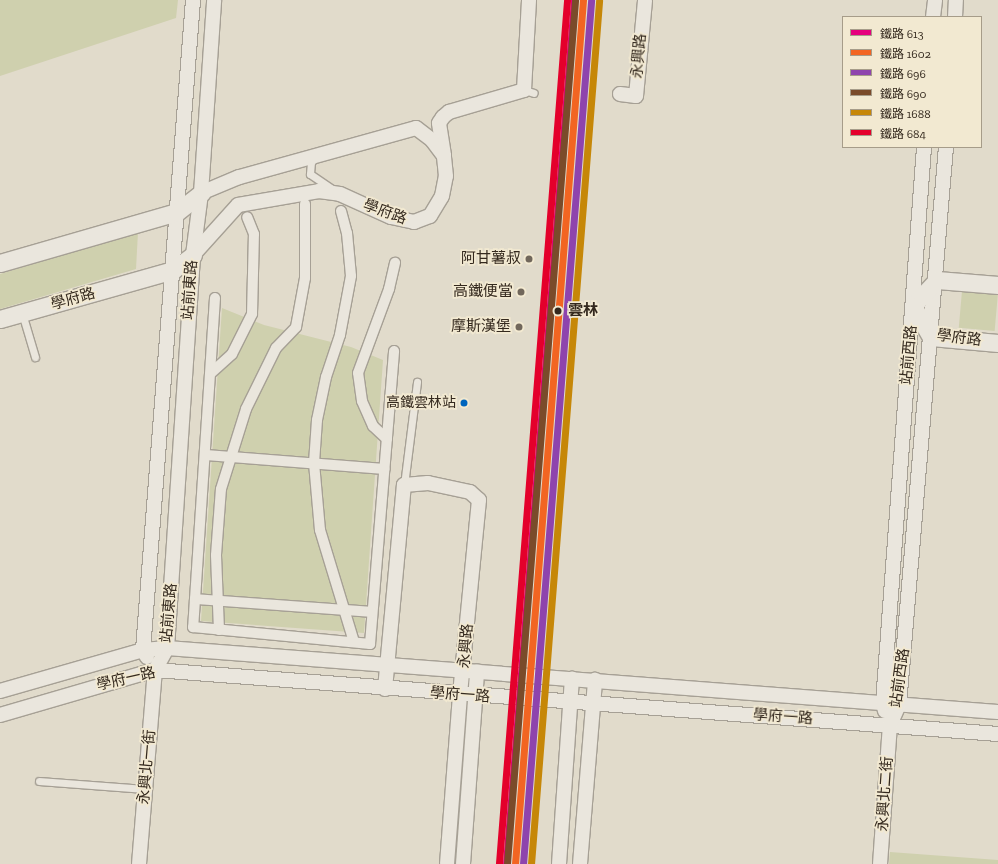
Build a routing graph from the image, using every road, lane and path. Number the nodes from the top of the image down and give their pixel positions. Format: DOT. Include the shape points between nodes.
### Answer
graph roads {
  1 [pos="193,0"];
  2 [pos="214,0"];
  3 [pos="644,0"];
  4 [pos="935,0"];
  5 [pos="956,0"];
  6 [pos="529,4"];
  7 [pos="933,16"];
  8 [pos="955,16"];
  9 [pos="620,94"];
  10 [pos="924,148"];
  11 [pos="946,148"];
  12 [pos="317,156"];
  13 [pos="444,156"];
  14 [pos="201,193"];
  15 [pos="340,194"];
  16 [pos="305,204"];
  17 [pos="341,211"];
  18 [pos="177,212"];
  19 [pos="247,217"];
  20 [pos="193,255"];
  21 [pos="0,263"];
  22 [pos="395,263"];
  23 [pos="173,270"];
  24 [pos="936,280"];
  25 [pos="998,285"];
  26 [pos="215,298"];
  27 [pos="913,306"];
  28 [pos="22,313"];
  29 [pos="0,319"];
  30 [pos="931,337"];
  31 [pos="998,343"];
  32 [pos="394,351"];
  33 [pos="35,357"];
  34 [pos="210,373"];
  35 [pos="417,382"];
  36 [pos="387,439"];
  37 [pos="206,455"];
  38 [pos="231,457"];
  39 [pos="314,463"];
  40 [pos="384,469"];
  41 [pos="404,485"];
  42 [pos="195,599"];
  43 [pos="216,601"];
  44 [pos="343,610"];
  45 [pos="372,612"];
  46 [pos="219,630"];
  47 [pos="354,642"];
  48 [pos="167,648"];
  49 [pos="144,650"];
  50 [pos="388,666"];
  51 [pos="155,670"];
  52 [pos="471,672"];
  53 [pos="572,678"];
  54 [pos="595,680"];
  55 [pos="385,689"];
  56 [pos="0,691"];
  57 [pos="460,695"];
  58 [pos="476,696"];
  59 [pos="570,702"];
  60 [pos="883,703"];
  61 [pos="593,704"];
  62 [pos="899,705"];
  63 [pos="1,712"];
  64 [pos="998,712"];
  65 [pos="890,724"];
  66 [pos="998,734"];
  67 [pos="39,780"];
  68 [pos="145,790"];
  69 [pos="139,864"];
  70 [pos="447,864"];
  71 [pos="463,864"];
  72 [pos="559,864"];
  73 [pos="580,864"];
  74 [pos="880,864"];
  1 -- 18 [label="street, 站前東路"];
  2 -- 14 [label="street, 站前東路"];
  3 -- 9 [label="street, 永興路" via="636,96"];
  4 -- 7 [label="street"];
  5 -- 8 [label="street"];
  6 -- 13 [label="street, 學府路" via="529,92 449,112 439,123"];
  10 -- 27 [label="street, 站前西路"];
  11 -- 24 [label="street, 站前西路"];
  12 -- 13 [label="street" via="416,128 432,140"];
  12 -- 14 [label="street" via="239,177"];
  12 -- 15 [label="lane" via="311,162 310,174"];
  13 -- 15 [label="street, 學府路" via="446,176 437,206 430,216 414,222 391,217"];
  14 -- 18 [label="street"];
  14 -- 20 [label="street, 站前東路"];
  15 -- 20 [label="street, 學府路" via="319,191 238,205"];
  16 -- 38 [label="street" via="305,278 296,327 276,348 246,409"];
  17 -- 39 [label="street" via="347,233 350,276 340,335 326,377 317,420"];
  18 -- 21 [label="street"];
  18 -- 23 [label="street, 站前東路"];
  19 -- 34 [label="street" via="254,234 252,314 232,354"];
  20 -- 23 [label="street, 學府路"];
  20 -- 48 [label="street, 站前東路"];
  22 -- 36 [label="street" via="389,289 358,374 362,401 373,426"];
  23 -- 28 [label="street, 學府路"];
  23 -- 49 [label="street, 站前東路"];
  24 -- 25 [label="street"];
  24 -- 27 [label="street"];
  24 -- 30 [label="street, 站前西路"];
  26 -- 34 [label="street"];
  27 -- 30 [label="street, 學府路"];
  27 -- 60 [label="street, 站前西路"];
  28 -- 29 [label="street, 學府路"];
  28 -- 33 [label="lane"];
  30 -- 31 [label="street, 學府路"];
  30 -- 62 [label="street, 站前西路"];
  32 -- 36 [label="street"];
  34 -- 37 [label="street"];
  35 -- 41 [label="lane"];
  36 -- 40 [label="street"];
  37 -- 38 [label="street"];
  37 -- 42 [label="street"];
  38 -- 39 [label="street"];
  38 -- 43 [label="street" via="220,489 216,521"];
  39 -- 40 [label="street"];
  39 -- 44 [label="street" via="320,530"];
  40 -- 45 [label="street"];
  41 -- 50 [label="street"];
  41 -- 52 [label="street, 永興路" via="428,483 450,486 470,492 479,500"];
  42 -- 43 [label="street"];
  42 -- 46 [label="street" via="193,627"];
  43 -- 44 [label="street"];
  43 -- 46 [label="street"];
  44 -- 45 [label="street"];
  44 -- 47 [label="street"];
  45 -- 47 [label="street" via="370,644"];
  46 -- 47 [label="street"];
  48 -- 49 [label="street, 學府一路"];
  48 -- 50 [label="street, 學府一路"];
  48 -- 51 [label="street, 站前東路"];
  49 -- 51 [label="street, 站前東路"];
  49 -- 56 [label="street, 學府一路"];
  50 -- 52 [label="street, 學府一路"];
  50 -- 55 [label="street"];
  51 -- 55 [label="street, 學府一路"];
  51 -- 63 [label="street, 學府一路"];
  51 -- 68 [label="street, 永興北一街"];
  52 -- 53 [label="street, 學府一路"];
  52 -- 57 [label="street, 永興路"];
  52 -- 58 [label="street, 永興路"];
  53 -- 54 [label="street, 學府一路"];
  53 -- 59 [label="street"];
  54 -- 60 [label="street, 學府一路"];
  54 -- 61 [label="street"];
  55 -- 57 [label="street, 學府一路"];
  57 -- 58 [label="street, 學府一路"];
  57 -- 70 [label="street, 永興路"];
  58 -- 59 [label="street, 學府一路"];
  58 -- 71 [label="street, 永興路"];
  59 -- 61 [label="street, 學府一路"];
  59 -- 72 [label="street"];
  60 -- 62 [label="street, 學府一路"];
  60 -- 65 [label="street, 站前西路"];
  61 -- 65 [label="street, 學府一路"];
  61 -- 73 [label="street"];
  62 -- 64 [label="street, 學府一路"];
  62 -- 65 [label="street, 站前西路"];
  65 -- 66 [label="street, 學府一路"];
  65 -- 74 [label="street, 永興北二街"];
  67 -- 68 [label="lane"];
  68 -- 69 [label="street, 永興北一街"];
}
